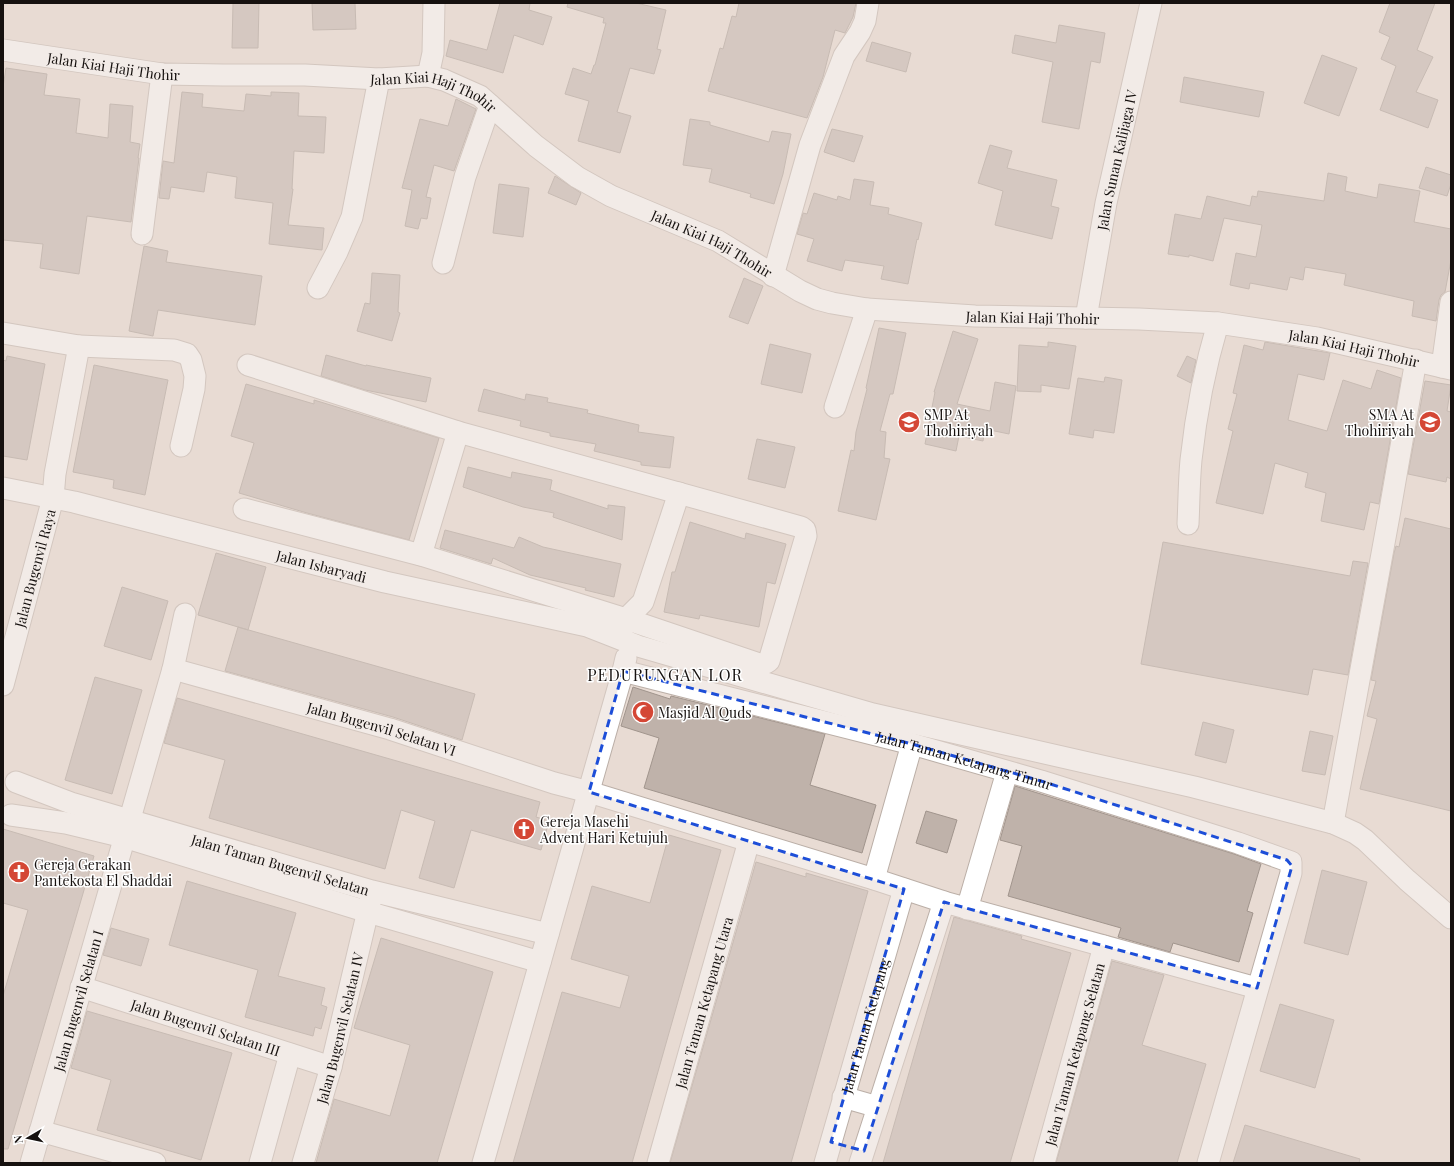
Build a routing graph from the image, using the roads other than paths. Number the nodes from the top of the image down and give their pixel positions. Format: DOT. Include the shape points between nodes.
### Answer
graph roads {
  1 [pos="434,3"];
  2 [pos="868,3"];
  3 [pos="1151,3"];
  4 [pos="3,50"];
  5 [pos="162,74"];
  6 [pos="428,76"];
  7 [pos="378,79"];
  8 [pos="490,105"];
  9 [pos="142,234"];
  10 [pos="443,263"];
  11 [pos="773,276"];
  12 [pos="318,288"];
  13 [pos="1451,302"];
  14 [pos="867,309"];
  15 [pos="1086,318"];
  16 [pos="1218,323"];
  17 [pos="3,333"];
  18 [pos="79,346"];
  19 [pos="1416,360"];
  20 [pos="248,365"];
  21 [pos="1446,368"];
  22 [pos="835,407"];
  23 [pos="458,432"];
  24 [pos="181,446"];
  25 [pos="3,488"];
  26 [pos="679,493"];
  27 [pos="53,498"];
  28 [pos="244,508"];
  29 [pos="1188,524"];
  30 [pos="421,555"];
  31 [pos="643,602"];
  32 [pos="185,614"];
  33 [pos="626,619"];
  34 [pos="646,625"];
  35 [pos="629,642"];
  36 [pos="173,669"];
  37 [pos="624,671"];
  38 [pos="3,685"];
  39 [pos="912,744"];
  40 [pos="1007,772"];
  41 [pos="16,782"];
  42 [pos="589,792"];
  43 [pos="11,815"];
  44 [pos="1333,823"];
  45 [pos="126,829"];
  46 [pos="749,841"];
  47 [pos="874,879"];
  48 [pos="904,889"];
  49 [pos="372,891"];
  50 [pos="944,902"];
  51 [pos="967,909"];
  52 [pos="368,912"];
  53 [pos="1451,918"];
  54 [pos="548,934"];
  55 [pos="1104,946"];
  56 [pos="540,962"];
  57 [pos="81,987"];
  58 [pos="1257,988"];
  59 [pos="290,1054"];
  60 [pos="331,1067"];
  61 [pos="843,1098"];
  62 [pos="878,1107"];
  63 [pos="40,1131"];
  64 [pos="831,1142"];
  65 [pos="862,1157"];
  66 [pos="30,1163"];
  67 [pos="154,1163"];
  68 [pos="260,1163"];
  69 [pos="303,1163"];
  70 [pos="483,1163"];
  71 [pos="658,1163"];
  72 [pos="824,1163"];
  73 [pos="1044,1163"];
  74 [pos="1208,1163"];
  1 -- 6 [label="street" via="433,53"];
  2 -- 11 [label="street" via="865,21 844,56 810,145"];
  3 -- 15 [label="street, Jalan Sunan Kalijaga IV" via="1106,203"];
  4 -- 5 [label="street, Jalan Kiai Haji Thohir"];
  5 -- 7 [label="street, Jalan Kiai Haji Thohir" via="305,75"];
  5 -- 9 [label="street"];
  6 -- 7 [label="street, Jalan Kiai Haji Thohir"];
  6 -- 8 [label="street, Jalan Kiai Haji Thohir" via="444,80 480,96"];
  7 -- 12 [label="street" via="352,217"];
  8 -- 10 [label="street" via="465,177"];
  8 -- 11 [label="street, Jalan Kiai Haji Thohir" via="536,146 577,177 611,196 718,241"];
  11 -- 14 [label="street, Jalan Kiai Haji Thohir" via="817,299"];
  13 -- 21 [label="street"];
  14 -- 15 [label="street, Jalan Kiai Haji Thohir" via="975,316"];
  14 -- 22 [label="street"];
  15 -- 16 [label="street, Jalan Kiai Haji Thohir"];
  16 -- 19 [label="street, Jalan Kiai Haji Thohir" via="1317,338"];
  16 -- 29 [label="street" via="1195,429"];
  17 -- 18 [label="street"];
  18 -- 24 [label="street" via="174,350 187,354 195,376"];
  18 -- 27 [label="street, Jalan Bugenvil Raya" via="55,474"];
  19 -- 21 [label="street, Jalan Kiai Haji Thohir"];
  19 -- 44 [label="street"];
  20 -- 23 [label="street"];
  23 -- 26 [label="street"];
  23 -- 30 [label="street"];
  25 -- 27 [label="street, Jalan Isbaryadi"];
  26 -- 31 [label="street"];
  26 -- 34 [label="street" via="801,527 805,530 806,536 768,663 759,664"];
  27 -- 35 [label="street, Jalan Isbaryadi" via="169,525 386,582 587,626"];
  27 -- 38 [label="street, Jalan Bugenvil Raya"];
  28 -- 30 [label="street"];
  30 -- 33 [label="street"];
  31 -- 33 [label="street"];
  31 -- 34 [label="street"];
  32 -- 36 [label="street"];
  33 -- 34 [label="street"];
  33 -- 35 [label="street"];
  34 -- 35 [label="street"];
  35 -- 37 [label="street"];
  35 -- 44 [label="street, Jalan Isbaryadi" via="874,714 1194,787"];
  36 -- 42 [label="street, Jalan Bugenvil Selatan VI" via="390,729"];
  36 -- 45 [label="street"];
  37 -- 39 [label="street, Jalan Taman Ketapang Timur"];
  37 -- 42 [label="street"];
  39 -- 40 [label="street, Jalan Taman Ketapang Timur"];
  39 -- 47 [label="street"];
  40 -- 51 [label="street"];
  40 -- 58 [label="street, Jalan Taman Ketapang Timur" via="1238,843 1291,862 1291,873"];
  41 -- 45 [label="street, Jalan Taman Bugenvil Selatan"];
  42 -- 46 [label="street"];
  42 -- 54 [label="street"];
  43 -- 45 [label="street, Jalan Taman Bugenvil Selatan"];
  44 -- 53 [label="street, Jalan Isbaryadi" via="1365,840"];
  45 -- 49 [label="street, Jalan Taman Bugenvil Selatan"];
  45 -- 52 [label="street, Jalan Taman Bugenvil Selatan"];
  45 -- 57 [label="street, Jalan Bugenvil Selatan I"];
  46 -- 47 [label="street"];
  46 -- 71 [label="street, Jalan Taman Ketapang Utara"];
  47 -- 48 [label="street"];
  48 -- 50 [label="street"];
  48 -- 61 [label="street, Jalan Taman Ketapang"];
  49 -- 52 [label="street, Jalan Bugenvil Selatan IV"];
  49 -- 54 [label="street, Jalan Taman Bugenvil Selatan"];
  50 -- 51 [label="street"];
  50 -- 62 [label="street"];
  51 -- 55 [label="street"];
  52 -- 56 [label="street, Jalan Taman Bugenvil Selatan"];
  52 -- 60 [label="street, Jalan Bugenvil Selatan IV"];
  54 -- 56 [label="street"];
  55 -- 58 [label="street"];
  55 -- 73 [label="street, Jalan Taman Ketapang Selatan"];
  56 -- 70 [label="street"];
  57 -- 59 [label="street, Jalan Bugenvil Selatan III"];
  57 -- 63 [label="street, Jalan Bugenvil Selatan I"];
  58 -- 74 [label="street"];
  59 -- 60 [label="street, Jalan Bugenvil Selatan III"];
  59 -- 68 [label="street"];
  60 -- 69 [label="street, Jalan Bugenvil Selatan IV"];
  61 -- 62 [label="street"];
  61 -- 64 [label="street, Jalan Taman Ketapang"];
  62 -- 65 [label="street"];
  63 -- 66 [label="street, Jalan Bugenvil Selatan I"];
  63 -- 67 [label="street"];
  64 -- 65 [label="street"];
  64 -- 72 [label="street, Jalan Taman Ketapang"];
}
